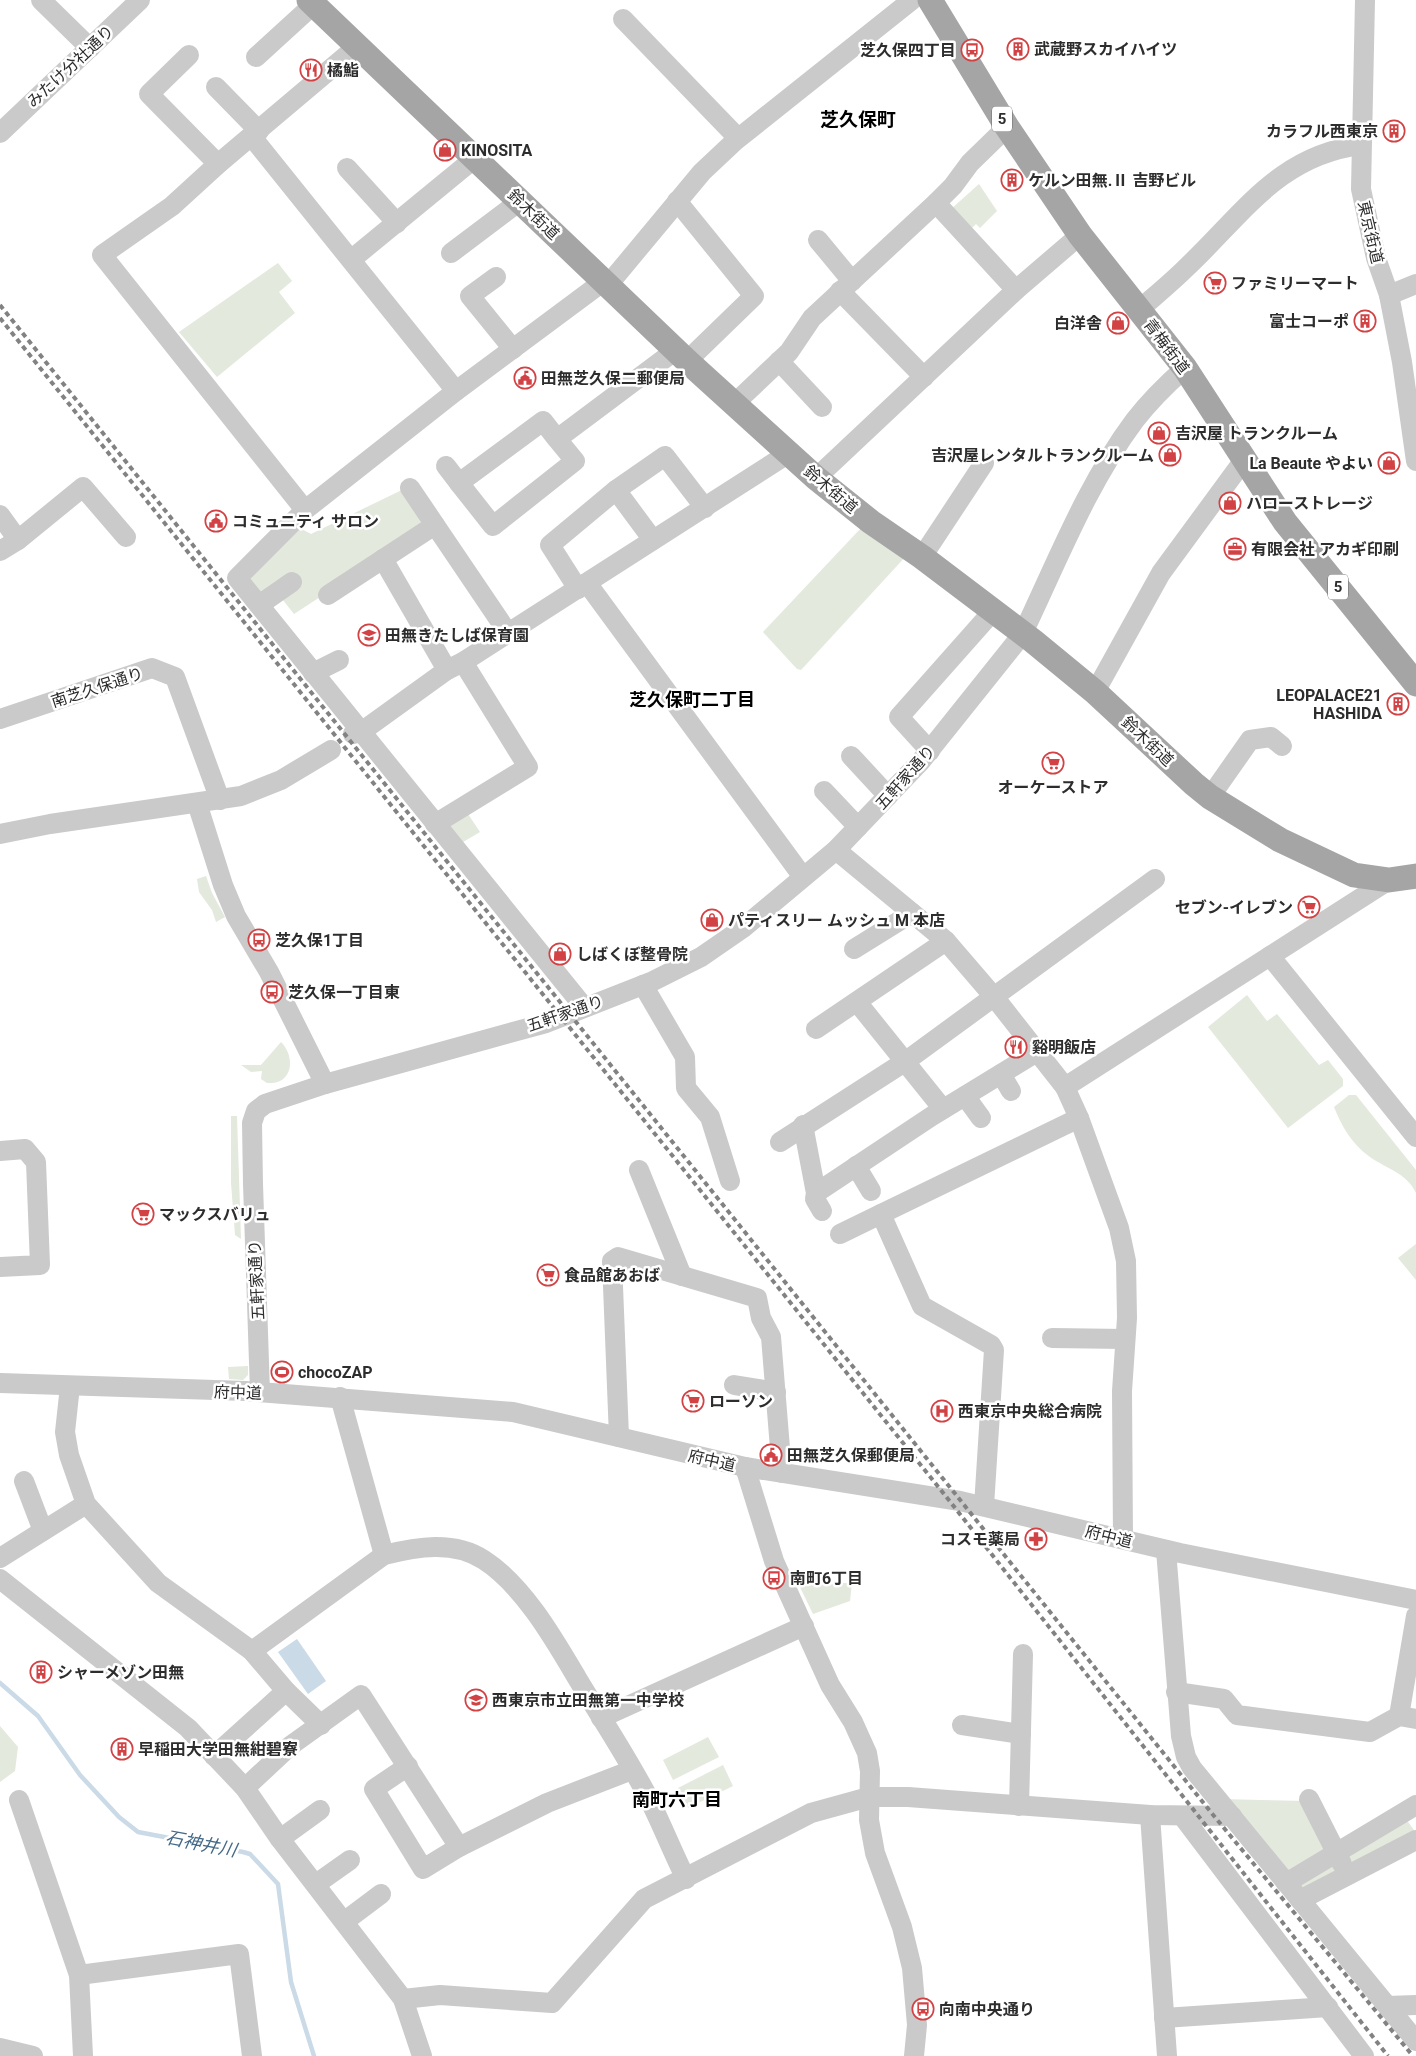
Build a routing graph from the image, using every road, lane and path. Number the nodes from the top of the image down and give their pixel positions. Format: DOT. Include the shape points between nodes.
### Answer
graph roads {
  1 [pos="41,0"];
  2 [pos="140,0"];
  3 [pos="912,0"];
  4 [pos="930,0"];
  5 [pos="1364,0"];
  6 [pos="312,2"];
  7 [pos="623,19"];
  8 [pos="359,45"];
  9 [pos="90,48"];
  10 [pos="189,55"];
  11 [pos="256,57"];
  12 [pos="216,87"];
  13 [pos="1007,126"];
  14 [pos="0,133"];
  15 [pos="255,134"];
  16 [pos="738,138"];
  17 [pos="1361,144"];
  18 [pos="475,158"];
  19 [pos="218,164"];
  20 [pos="347,168"];
  21 [pos="520,201"];
  22 [pos="677,201"];
  23 [pos="936,203"];
  24 [pos="397,223"];
  25 [pos="1080,235"];
  26 [pos="818,240"];
  27 [pos="451,253"];
  28 [pos="352,259"];
  29 [pos="496,277"];
  30 [pos="606,283"];
  31 [pos="1416,284"];
  32 [pos="846,286"];
  33 [pos="1016,290"];
  34 [pos="1389,295"];
  35 [pos="1140,310"];
  36 [pos="513,349"];
  37 [pos="682,355"];
  38 [pos="1409,356"];
  39 [pos="779,361"];
  40 [pos="1184,368"];
  41 [pos="924,377"];
  42 [pos="456,391"];
  43 [pos="734,404"];
  44 [pos="822,407"];
  45 [pos="557,439"];
  46 [pos="789,453"];
  47 [pos="1244,460"];
  48 [pos="1416,460"];
  49 [pos="984,463"];
  50 [pos="446,466"];
  51 [pos="816,478"];
  52 [pos="459,483"];
  53 [pos="410,488"];
  54 [pos="616,490"];
  55 [pos="705,508"];
  56 [pos="305,510"];
  57 [pos="0,515"];
  58 [pos="435,525"];
  59 [pos="126,537"];
  60 [pos="18,540"];
  61 [pos="653,540"];
  62 [pos="0,552"];
  63 [pos="922,557"];
  64 [pos="383,559"];
  65 [pos="292,582"];
  66 [pos="582,586"];
  67 [pos="328,595"];
  68 [pos="259,605"];
  69 [pos="993,611"];
  70 [pos="508,633"];
  71 [pos="1023,633"];
  72 [pos="339,660"];
  73 [pos="455,666"];
  74 [pos="313,673"];
  75 [pos="1416,684"];
  76 [pos="1095,692"];
  77 [pos="3,712"];
  78 [pos="357,733"];
  79 [pos="1282,746"];
  80 [pos="331,750"];
  81 [pos="930,751"];
  82 [pos="852,756"];
  83 [pos="824,791"];
  84 [pos="888,796"];
  85 [pos="1210,797"];
  86 [pos="220,800"];
  87 [pos="197,803"];
  88 [pos="435,824"];
  89 [pos="858,827"];
  90 [pos="0,834"];
  91 [pos="836,850"];
  92 [pos="1416,876"];
  93 [pos="803,877"];
  94 [pos="1155,879"];
  95 [pos="1389,880"];
  96 [pos="912,914"];
  97 [pos="946,941"];
  98 [pos="854,949"];
  99 [pos="1270,956"];
  100 [pos="643,985"];
  101 [pos="995,998"];
  102 [pos="857,1002"];
  103 [pos="584,1008"];
  104 [pos="816,1029"];
  105 [pos="1037,1052"];
  106 [pos="906,1061"];
  107 [pos="1001,1074"];
  108 [pos="325,1084"];
  109 [pos="1065,1087"];
  110 [pos="1011,1091"];
  111 [pos="965,1096"];
  112 [pos="943,1109"];
  113 [pos="981,1118"];
  114 [pos="1079,1118"];
  115 [pos="803,1125"];
  116 [pos="1416,1137"];
  117 [pos="780,1142"];
  118 [pos="0,1151"];
  119 [pos="856,1166"];
  120 [pos="639,1170"];
  121 [pos="730,1181"];
  122 [pos="871,1191"];
  123 [pos="881,1214"];
  124 [pos="840,1234"];
  125 [pos="0,1267"];
  126 [pos="682,1276"];
  127 [pos="1052,1338"];
  128 [pos="1125,1339"];
  129 [pos="0,1383"];
  130 [pos="734,1385"];
  131 [pos="70,1386"];
  132 [pos="260,1392"];
  133 [pos="776,1392"];
  134 [pos="340,1397"];
  135 [pos="619,1437"];
  136 [pos="745,1467"];
  137 [pos="782,1473"];
  138 [pos="24,1482"];
  139 [pos="86,1504"];
  140 [pos="984,1506"];
  141 [pos="43,1531"];
  142 [pos="1123,1539"];
  143 [pos="1166,1550"];
  144 [pos="2,1551"];
  145 [pos="384,1556"];
  146 [pos="0,1579"];
  147 [pos="1416,1600"];
  148 [pos="1416,1616"];
  149 [pos="804,1626"];
  150 [pos="252,1651"];
  151 [pos="1023,1654"];
  152 [pos="286,1691"];
  153 [pos="1176,1692"];
  154 [pos="1407,1717"];
  155 [pos="601,1718"];
  156 [pos="321,1725"];
  157 [pos="962,1726"];
  158 [pos="1020,1734"];
  159 [pos="214,1756"];
  160 [pos="408,1766"];
  161 [pos="632,1770"];
  162 [pos="245,1788"];
  163 [pos="868,1797"];
  164 [pos="1309,1799"];
  165 [pos="19,1800"];
  166 [pos="1019,1806"];
  167 [pos="1415,1809"];
  168 [pos="320,1810"];
  169 [pos="1150,1815"];
  170 [pos="1183,1816"];
  171 [pos="1232,1816"];
  172 [pos="280,1839"];
  173 [pos="1416,1840"];
  174 [pos="459,1847"];
  175 [pos="1337,1853"];
  176 [pos="350,1860"];
  177 [pos="1348,1874"];
  178 [pos="686,1879"];
  179 [pos="1286,1883"];
  180 [pos="316,1884"];
  181 [pos="381,1894"];
  182 [pos="1300,1900"];
  183 [pos="345,1921"];
  184 [pos="79,1974"];
  185 [pos="403,1999"];
  186 [pos="1416,2005"];
  187 [pos="1387,2006"];
  188 [pos="1328,2007"];
  189 [pos="1164,2018"];
  190 [pos="1416,2041"];
  191 [pos="0,2048"];
  192 [pos="32,2056"];
  193 [pos="84,2056"];
  194 [pos="252,2056"];
  195 [pos="422,2056"];
  196 [pos="914,2056"];
  197 [pos="1167,2056"];
  198 [pos="1364,2056"];
  1 -- 9 [label="street"];
  2 -- 9 [label="street, みたけ分社通り"];
  3 -- 16 [label="street"];
  4 -- 13 [label="main road, 青梅街道 / 5"];
  5 -- 17 [label="street, 東京街道"];
  6 -- 8 [label="main road, 鈴木街道"];
  6 -- 11 [label="street"];
  7 -- 16 [label="street"];
  8 -- 15 [label="street"];
  8 -- 18 [label="main road, 鈴木街道"];
  9 -- 14 [label="street, みたけ分社通り"];
  10 -- 19 [label="street" via="149,94"];
  12 -- 15 [label="street"];
  13 -- 23 [label="street"];
  13 -- 25 [label="main road, 青梅街道 / 5"];
  15 -- 19 [label="street"];
  15 -- 28 [label="street"];
  16 -- 22 [label="street"];
  17 -- 34 [label="street, 東京街道" via="1361,190 1376,258"];
  17 -- 35 [label="street" via="1346,146 1299,164 1269,183 1188,267"];
  18 -- 21 [label="main road, 鈴木街道"];
  18 -- 24 [label="street"];
  19 -- 56 [label="street" via="172,206 102,255"];
  20 -- 24 [label="street"];
  21 -- 27 [label="street"];
  21 -- 30 [label="main road, 鈴木街道"];
  22 -- 30 [label="street"];
  22 -- 37 [label="street" via="754,296"];
  23 -- 32 [label="street"];
  23 -- 33 [label="street"];
  24 -- 28 [label="street"];
  25 -- 33 [label="street"];
  25 -- 35 [label="main road, 青梅街道 / 5"];
  26 -- 32 [label="street"];
  28 -- 42 [label="street"];
  29 -- 36 [label="street" via="470,296"];
  30 -- 36 [label="street"];
  30 -- 37 [label="main road, 鈴木街道"];
  31 -- 34 [label="street"];
  32 -- 39 [label="street" via="812,318"];
  32 -- 41 [label="street"];
  33 -- 41 [label="street"];
  34 -- 38 [label="street, 東京街道"];
  35 -- 40 [label="main road, 青梅街道 / 5"];
  36 -- 42 [label="street"];
  37 -- 43 [label="main road, 鈴木街道"];
  37 -- 45 [label="street"];
  38 -- 48 [label="street, 東京街道"];
  39 -- 43 [label="street"];
  39 -- 44 [label="street"];
  40 -- 47 [label="main road, 青梅街道 / 5"];
  40 -- 71 [label="street, 五軒家通り" via="1135,420 1109,458"];
  41 -- 51 [label="street"];
  42 -- 56 [label="street"];
  43 -- 46 [label="main road, 鈴木街道"];
  45 -- 52 [label="street" via="543,421"];
  45 -- 52 [label="street" via="575,461 494,526"];
  46 -- 51 [label="main road, 鈴木街道"];
  46 -- 55 [label="street"];
  47 -- 75 [label="main road, 青梅街道 / 5" via="1286,522"];
  47 -- 76 [label="street" via="1161,573"];
  49 -- 63 [label="street"];
  50 -- 52 [label="street"];
  51 -- 63 [label="main road, 鈴木街道"];
  53 -- 58 [label="street"];
  54 -- 55 [label="street" via="665,456"];
  54 -- 61 [label="street"];
  54 -- 66 [label="street" via="550,545"];
  55 -- 61 [label="street"];
  56 -- 68 [label="street" via="237,578"];
  57 -- 60 [label="street"];
  58 -- 64 [label="street"];
  58 -- 70 [label="street"];
  59 -- 60 [label="street" via="83,488"];
  60 -- 62 [label="street"];
  61 -- 66 [label="street"];
  63 -- 69 [label="main road, 鈴木街道"];
  64 -- 67 [label="street"];
  64 -- 73 [label="street"];
  65 -- 68 [label="street"];
  66 -- 70 [label="street"];
  66 -- 93 [label="street"];
  68 -- 74 [label="street"];
  69 -- 71 [label="main road, 鈴木街道"];
  69 -- 81 [label="street" via="899,717"];
  70 -- 73 [label="street"];
  71 -- 76 [label="main road, 鈴木街道"];
  71 -- 81 [label="street, 五軒家通り"];
  72 -- 74 [label="street"];
  73 -- 78 [label="street"];
  73 -- 88 [label="street" via="528,767"];
  74 -- 78 [label="street"];
  76 -- 85 [label="main road, 鈴木街道"];
  77 -- 86 [label="street, 南芝久保通り" via="152,668 175,677"];
  78 -- 88 [label="street"];
  79 -- 85 [label="street" via="1271,737 1250,740"];
  80 -- 86 [label="street" via="281,780 241,796"];
  81 -- 84 [label="street, 五軒家通り"];
  82 -- 84 [label="street"];
  83 -- 89 [label="street"];
  84 -- 89 [label="street, 五軒家通り"];
  85 -- 95 [label="main road, 鈴木街道" via="1280,840 1319,859 1354,875"];
  86 -- 87 [label="street"];
  87 -- 90 [label="street"];
  87 -- 108 [label="street" via="236,916 269,972"];
  88 -- 103 [label="street"];
  89 -- 91 [label="street, 五軒家通り"];
  91 -- 93 [label="street, 五軒家通り"];
  91 -- 96 [label="street"];
  92 -- 95 [label="main road, 鈴木街道"];
  93 -- 100 [label="street, 五軒家通り" via="743,928 701,957"];
  94 -- 101 [label="street"];
  95 -- 99 [label="street"];
  96 -- 97 [label="street"];
  96 -- 98 [label="street"];
  97 -- 101 [label="street"];
  97 -- 102 [label="street"];
  99 -- 109 [label="street"];
  99 -- 116 [label="street"];
  100 -- 103 [label="street, 五軒家通り"];
  100 -- 121 [label="street" via="685,1057 686,1088 710,1117"];
  101 -- 105 [label="street"];
  101 -- 106 [label="street"];
  102 -- 104 [label="street"];
  102 -- 106 [label="street"];
  103 -- 108 [label="street, 五軒家通り" via="546,1023"];
  105 -- 107 [label="street"];
  105 -- 109 [label="street"];
  106 -- 112 [label="street"];
  106 -- 115 [label="street"];
  107 -- 110 [label="street"];
  107 -- 111 [label="street"];
  108 -- 132 [label="street, 五軒家通り" via="265,1104 256,1111 252,1123"];
  109 -- 114 [label="street"];
  111 -- 112 [label="street"];
  111 -- 113 [label="street"];
  112 -- 119 [label="street"];
  114 -- 123 [label="street"];
  114 -- 128 [label="street" via="1118,1228 1126,1261"];
  115 -- 117 [label="street"];
  115 -- 119 [label="street" via="819,1202"];
  118 -- 125 [label="street" via="25,1149 36,1162 40,1265"];
  119 -- 122 [label="street"];
  120 -- 126 [label="street"];
  123 -- 124 [label="street"];
  123 -- 140 [label="street" via="922,1306 991,1345 994,1350"];
  126 -- 133 [label="street" via="757,1298 761,1318 771,1337"];
  126 -- 135 [label="street" via="618,1257 612,1261"];
  127 -- 128 [label="street"];
  128 -- 142 [label="street"];
  129 -- 131 [label="street, 府中道"];
  130 -- 133 [label="street"];
  131 -- 132 [label="street, 府中道"];
  131 -- 139 [label="street" via="66,1432 68,1455"];
  132 -- 134 [label="street, 府中道"];
  133 -- 137 [label="street"];
  134 -- 135 [label="street, 府中道" via="512,1412"];
  134 -- 145 [label="street"];
  135 -- 136 [label="street, 府中道"];
  136 -- 137 [label="street, 府中道"];
  136 -- 149 [label="street" via="774,1560"];
  137 -- 140 [label="street, 府中道"];
  138 -- 141 [label="street"];
  139 -- 141 [label="street"];
  139 -- 150 [label="street" via="158,1583"];
  140 -- 142 [label="street, 府中道"];
  141 -- 144 [label="street"];
  142 -- 143 [label="street, 府中道"];
  143 -- 147 [label="street, 府中道"];
  143 -- 153 [label="street"];
  145 -- 150 [label="street"];
  145 -- 155 [label="street" via="402,1550 434,1547 452,1548 483,1559 515,1587 555,1641"];
  146 -- 159 [label="street" via="188,1728"];
  148 -- 154 [label="street"];
  149 -- 155 [label="street"];
  149 -- 163 [label="street" via="830,1685 853,1722 867,1753 870,1771"];
  150 -- 152 [label="street"];
  151 -- 158 [label="street"];
  152 -- 156 [label="street"];
  152 -- 159 [label="street"];
  153 -- 154 [label="street" via="1224,1699 1237,1715 1370,1732"];
  153 -- 171 [label="street" via="1186,1757"];
  155 -- 161 [label="street"];
  156 -- 160 [label="street" via="361,1695"];
  156 -- 162 [label="street" via="290,1746"];
  157 -- 158 [label="street"];
  158 -- 166 [label="street"];
  159 -- 162 [label="street"];
  160 -- 174 [label="street"];
  160 -- 174 [label="street" via="374,1789 423,1869"];
  161 -- 174 [label="street" via="547,1803"];
  161 -- 178 [label="street"];
  162 -- 172 [label="street"];
  163 -- 166 [label="street"];
  163 -- 178 [label="street" via="785,1824"];
  163 -- 196 [label="street" via="875,1854 902,1927 912,1968 917,2025"];
  164 -- 175 [label="street"];
  165 -- 184 [label="street"];
  166 -- 169 [label="street"];
  167 -- 175 [label="street"];
  168 -- 172 [label="street"];
  169 -- 170 [label="street"];
  169 -- 189 [label="street"];
  170 -- 171 [label="street"];
  170 -- 188 [label="street"];
  171 -- 179 [label="street"];
  172 -- 180 [label="street"];
  173 -- 177 [label="street"];
  175 -- 177 [label="street"];
  175 -- 179 [label="street"];
  176 -- 180 [label="street"];
  177 -- 182 [label="street"];
  178 -- 185 [label="street" via="644,1899 552,2003 440,1994"];
  179 -- 182 [label="street"];
  180 -- 183 [label="street"];
  181 -- 183 [label="street"];
  182 -- 187 [label="street"];
  183 -- 185 [label="street"];
  184 -- 193 [label="street"];
  184 -- 194 [label="street" via="239,1954"];
  185 -- 195 [label="street"];
  186 -- 187 [label="street"];
  187 -- 190 [label="street"];
  188 -- 189 [label="street"];
  188 -- 198 [label="street"];
  189 -- 197 [label="street"];
  191 -- 192 [label="street"];
}
